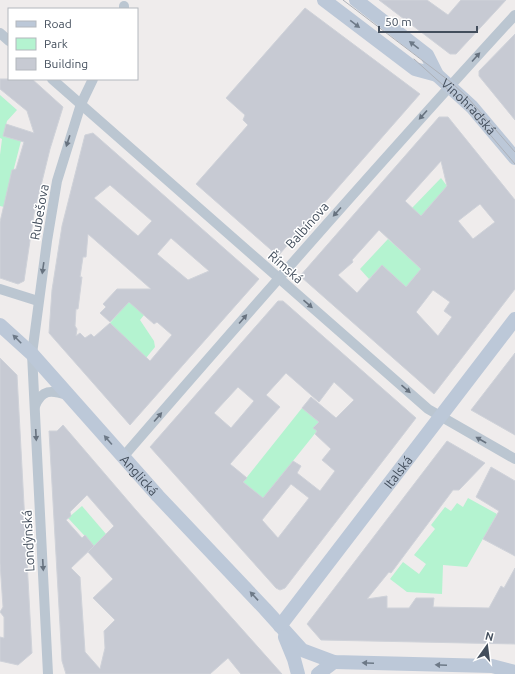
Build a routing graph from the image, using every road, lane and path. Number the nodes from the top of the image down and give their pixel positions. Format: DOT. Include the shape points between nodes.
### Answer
graph roads {
  1 [pos="324,0"];
  2 [pos="356,0"];
  3 [pos="515,15"];
  4 [pos="0,33"];
  5 [pos="8,40"];
  6 [pos="437,75"];
  7 [pos="53,80"];
  8 [pos="93,80"];
  9 [pos="449,86"];
  10 [pos="81,104"];
  11 [pos="515,158"];
  12 [pos="279,278"];
  13 [pos="0,288"];
  14 [pos="38,301"];
  15 [pos="515,319"];
  16 [pos="0,325"];
  17 [pos="32,354"];
  18 [pos="67,395"];
  19 [pos="35,407"];
  20 [pos="440,416"];
  21 [pos="123,457"];
  22 [pos="515,459"];
  23 [pos="280,626"];
  24 [pos="334,662"];
  25 [pos="479,667"];
  26 [pos="513,669"];
  27 [pos="298,673"];
  28 [pos="48,674"];
  29 [pos="318,674"];
  30 [pos="494,674"];
  1 -- 6 [label="street, one-way" via="415,69"];
  6 -- 2 [label="street, one-way" via="427,55"];
  9 -- 3 [label="street, Balbínova, one-way"];
  4 -- 5 [label="street"];
  6 -- 9 [label="street, Vinohradská"];
  7 -- 10 [label="street, Římská"];
  8 -- 10 [label="street, Rubešova"];
  9 -- 11 [label="street, Vinohradská" via="476,112"];
  9 -- 12 [label="street, Balbínova, one-way"];
  10 -- 12 [label="street, Římská"];
  10 -- 14 [label="street, Rubešova, one-way" via="57,181"];
  12 -- 20 [label="street, Římská, one-way" via="428,409"];
  21 -- 12 [label="street, Balbínova, one-way"];
  13 -- 14 [label="street"];
  14 -- 17 [label="street, Rubešova"];
  15 -- 20 [label="street, Italská"];
  17 -- 16 [label="street, Anglická, one-way"];
  17 -- 18 [label="street, Anglická"];
  17 -- 19 [label="street, Londýnská"];
  18 -- 19 [label="street" via="46,392 39,397"];
  21 -- 18 [label="street, Anglická, one-way"];
  19 -- 28 [label="street, Londýnská, one-way"];
  22 -- 20 [label="street, Římská, one-way"];
  20 -- 23 [label="street, Italská"];
  23 -- 21 [label="street, Anglická, one-way"];
  23 -- 24 [label="street, Anglická" via="302,650"];
  23 -- 27 [label="street, Anglická"];
  25 -- 24 [label="street, Anglická, one-way"];
  24 -- 29 [label="street"];
  25 -- 26 [label="street, Anglická"];
  25 -- 30 [label="street"];
}
